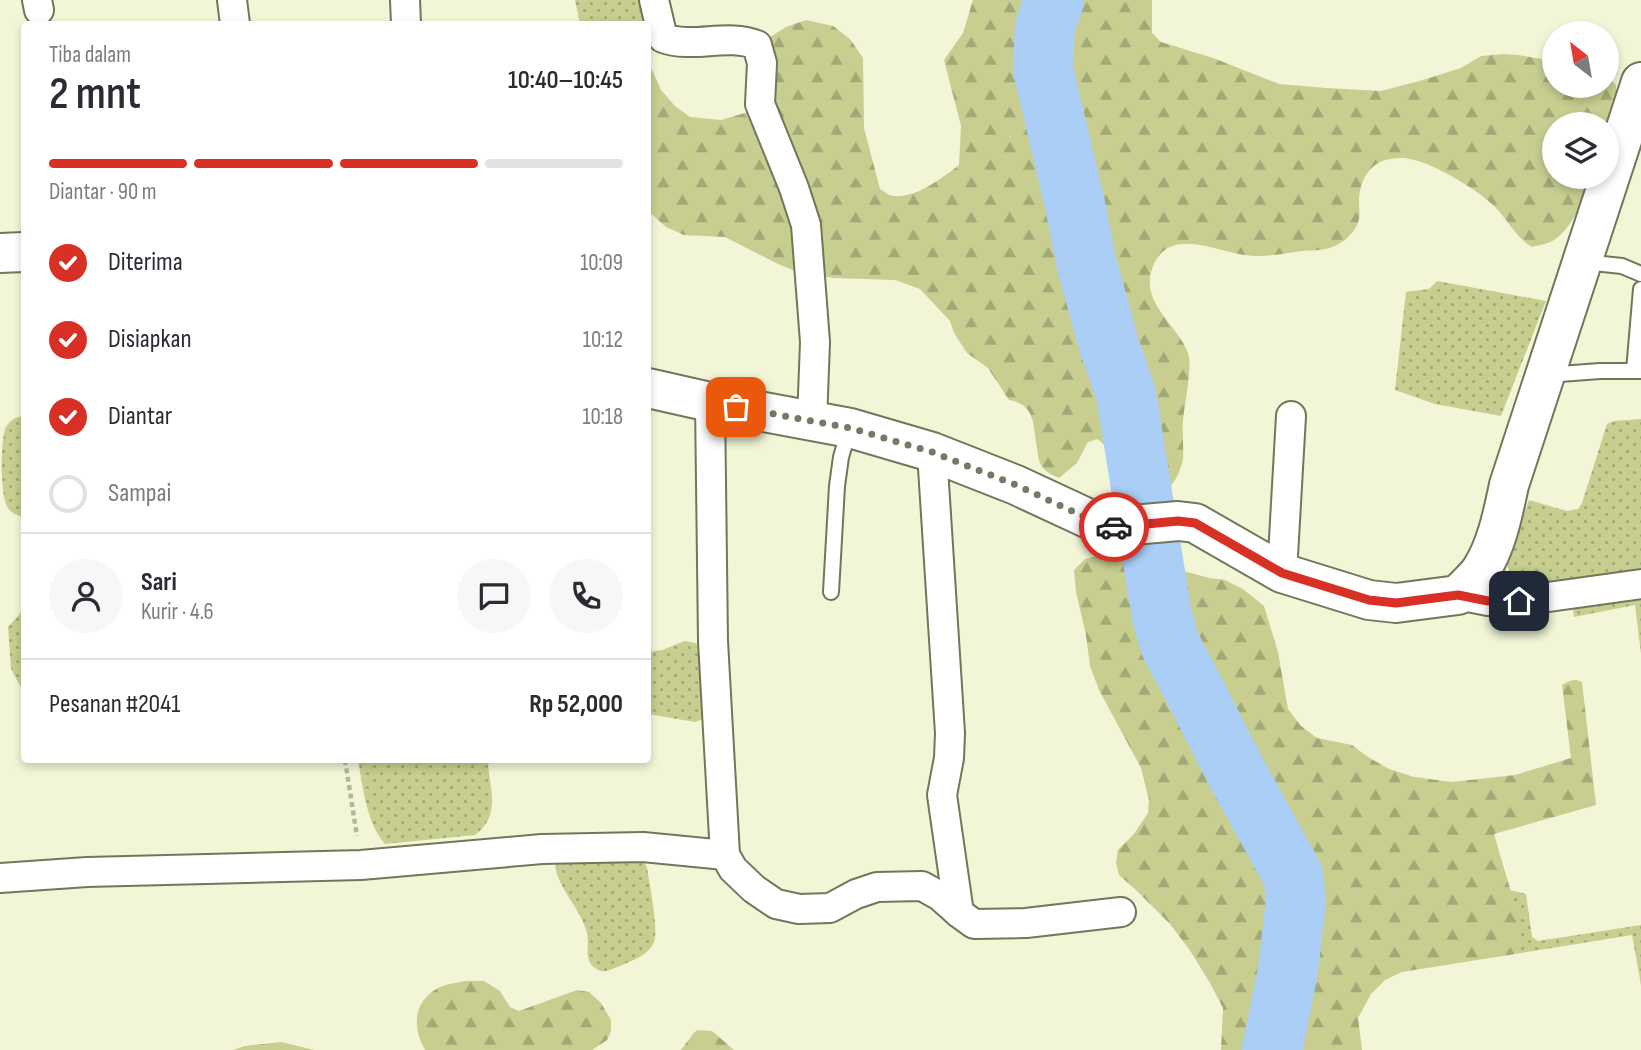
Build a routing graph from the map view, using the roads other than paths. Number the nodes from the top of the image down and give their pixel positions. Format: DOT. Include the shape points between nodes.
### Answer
graph roads {
  1 [pos="232,0"];
  2 [pos="405,0"];
  3 [pos="654,0"];
  4 [pos="235,21"];
  5 [pos="406,21"];
  6 [pos="1641,82"];
  7 [pos="21,252"];
  8 [pos="0,253"];
  9 [pos="1583,262"];
  10 [pos="1641,274"];
  11 [pos="1641,289"];
  12 [pos="1637,371"];
  13 [pos="1545,375"];
  14 [pos="651,389"];
  15 [pos="710,402"];
  16 [pos="1291,416"];
  17 [pos="812,421"];
  18 [pos="850,428"];
  19 [pos="932,452"];
  20 [pos="1282,573"];
  21 [pos="1641,584"];
  22 [pos="831,592"];
  23 [pos="1458,595"];
  24 [pos="725,855"];
  25 [pos="0,878"];
  26 [pos="1121,912"];
  27 [pos="959,913"];
  1 -- 4 [label="street"];
  2 -- 5 [label="street"];
  3 -- 17 [label="street" via="663,38 746,40 757,45 762,63 760,104 806,225 815,342"];
  6 -- 9 [label="street"];
  7 -- 8 [label="street"];
  9 -- 10 [label="lane" via="1622,266"];
  9 -- 13 [label="street"];
  11 -- 12 [label="lane"];
  12 -- 13 [label="lane"];
  13 -- 23 [label="street" via="1492,546 1481,570"];
  14 -- 15 [label="street"];
  15 -- 17 [label="street"];
  15 -- 24 [label="street" via="713,641"];
  16 -- 20 [label="street"];
  17 -- 18 [label="street"];
  18 -- 19 [label="street"];
  18 -- 22 [label="lane" via="837,486"];
  19 -- 20 [label="street" via="1111,527 1195,523"];
  19 -- 27 [label="street" via="950,733 942,795"];
  20 -- 23 [label="street" via="1369,600 1396,603"];
  21 -- 23 [label="street" via="1519,601"];
  24 -- 25 [label="street" via="643,847 542,849 361,865"];
  24 -- 27 [label="street" via="733,869 776,904 830,908 877,887 922,886"];
  26 -- 27 [label="street" via="974,924"];
}
